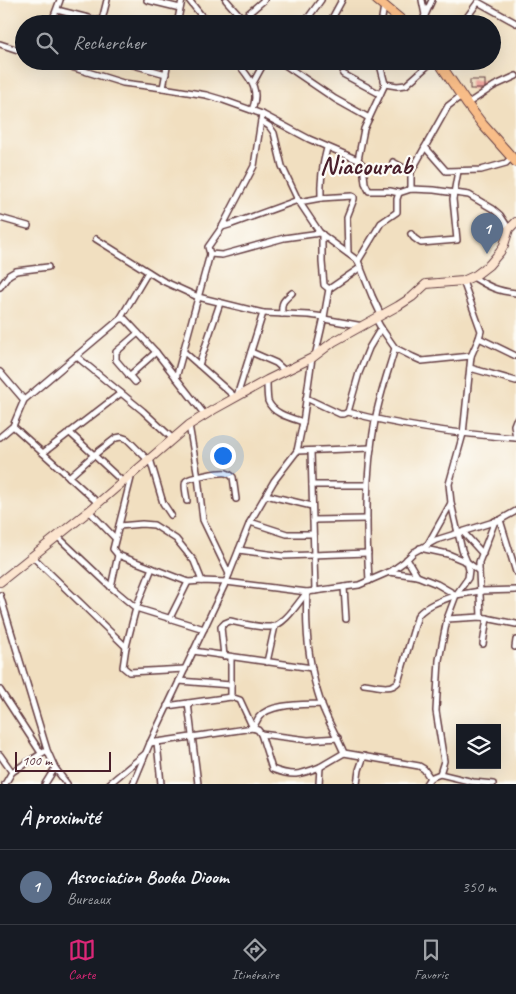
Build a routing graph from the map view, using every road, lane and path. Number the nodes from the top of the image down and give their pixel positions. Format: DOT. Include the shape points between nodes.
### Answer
graph roads {
  1 [pos="60,0"];
  2 [pos="107,0"];
  3 [pos="147,0"];
  4 [pos="182,0"];
  5 [pos="189,0"];
  6 [pos="226,0"];
  7 [pos="264,0"];
  8 [pos="321,0"];
  9 [pos="342,0"];
  10 [pos="422,0"];
  11 [pos="432,0"];
  12 [pos="380,3"];
  13 [pos="180,8"];
  14 [pos="57,10"];
  15 [pos="55,15"];
  16 [pos="75,15"];
  17 [pos="103,15"];
  18 [pos="179,15"];
  19 [pos="201,15"];
  20 [pos="239,15"];
  21 [pos="246,15"];
  22 [pos="310,15"];
  23 [pos="334,15"];
  24 [pos="395,15"];
  25 [pos="425,15"];
  26 [pos="469,15"];
  27 [pos="516,23"];
  28 [pos="0,44"];
  29 [pos="15,49"];
  30 [pos="81,70"];
  31 [pos="152,70"];
  32 [pos="167,70"];
  33 [pos="243,70"];
  34 [pos="260,70"];
  35 [pos="292,70"];
  36 [pos="381,70"];
  37 [pos="422,70"];
  38 [pos="444,70"];
  39 [pos="166,74"];
  40 [pos="343,74"];
  41 [pos="516,76"];
  42 [pos="253,83"];
  43 [pos="385,84"];
  44 [pos="162,88"];
  45 [pos="380,94"];
  46 [pos="461,96"];
  47 [pos="467,104"];
  48 [pos="252,110"];
  49 [pos="262,114"];
  50 [pos="369,118"];
  51 [pos="261,121"];
  52 [pos="425,147"];
  53 [pos="327,148"];
  54 [pos="358,160"];
  55 [pos="514,160"];
  56 [pos="393,162"];
  57 [pos="458,171"];
  58 [pos="411,172"];
  59 [pos="411,189"];
  60 [pos="399,193"];
  61 [pos="454,193"];
  62 [pos="321,198"];
  63 [pos="298,201"];
  64 [pos="0,218"];
  65 [pos="516,222"];
  66 [pos="28,226"];
  67 [pos="222,226"];
  68 [pos="509,229"];
  69 [pos="321,233"];
  70 [pos="411,234"];
  71 [pos="96,239"];
  72 [pos="348,253"];
  73 [pos="210,254"];
  74 [pos="360,264"];
  75 [pos="48,267"];
  76 [pos="148,272"];
  77 [pos="473,278"];
  78 [pos="463,281"];
  79 [pos="0,287"];
  80 [pos="329,288"];
  81 [pos="292,293"];
  82 [pos="516,293"];
  83 [pos="198,297"];
  84 [pos="220,303"];
  85 [pos="263,313"];
  86 [pos="282,314"];
  87 [pos="379,317"];
  88 [pos="324,318"];
  89 [pos="120,319"];
  90 [pos="363,326"];
  91 [pos="381,328"];
  92 [pos="138,333"];
  93 [pos="479,338"];
  94 [pos="395,348"];
  95 [pos="183,351"];
  96 [pos="156,352"];
  97 [pos="251,352"];
  98 [pos="76,356"];
  99 [pos="471,356"];
  100 [pos="516,356"];
  101 [pos="313,357"];
  102 [pos="199,365"];
  103 [pos="470,368"];
  104 [pos="285,371"];
  105 [pos="0,372"];
  106 [pos="129,376"];
  107 [pos="176,378"];
  108 [pos="266,380"];
  109 [pos="516,381"];
  110 [pos="135,382"];
  111 [pos="121,393"];
  112 [pos="236,397"];
  113 [pos="306,398"];
  114 [pos="24,400"];
  115 [pos="348,412"];
  116 [pos="205,415"];
  117 [pos="375,419"];
  118 [pos="516,420"];
  119 [pos="303,422"];
  120 [pos="189,425"];
  121 [pos="13,426"];
  122 [pos="69,432"];
  123 [pos="463,434"];
  124 [pos="0,437"];
  125 [pos="516,438"];
  126 [pos="173,439"];
  127 [pos="371,448"];
  128 [pos="297,451"];
  129 [pos="311,451"];
  130 [pos="43,453"];
  131 [pos="94,455"];
  132 [pos="149,460"];
  133 [pos="132,474"];
  134 [pos="69,477"];
  135 [pos="198,477"];
  136 [pos="123,482"];
  137 [pos="312,485"];
  138 [pos="367,485"];
  139 [pos="266,495"];
  140 [pos="236,500"];
  141 [pos="187,501"];
  142 [pos="98,503"];
  143 [pos="451,503"];
  144 [pos="312,506"];
  145 [pos="89,511"];
  146 [pos="516,511"];
  147 [pos="171,515"];
  148 [pos="367,519"];
  149 [pos="313,520"];
  150 [pos="497,520"];
  151 [pos="250,522"];
  152 [pos="119,526"];
  153 [pos="461,532"];
  154 [pos="313,534"];
  155 [pos="57,536"];
  156 [pos="115,538"];
  157 [pos="427,544"];
  158 [pos="420,548"];
  159 [pos="239,550"];
  160 [pos="368,553"];
  161 [pos="483,554"];
  162 [pos="118,555"];
  163 [pos="314,555"];
  164 [pos="32,556"];
  165 [pos="407,560"];
  166 [pos="467,562"];
  167 [pos="152,568"];
  168 [pos="478,571"];
  169 [pos="389,572"];
  170 [pos="516,572"];
  171 [pos="229,574"];
  172 [pos="417,576"];
  173 [pos="202,581"];
  174 [pos="369,581"];
  175 [pos="0,582"];
  176 [pos="188,582"];
  177 [pos="226,582"];
  178 [pos="111,587"];
  179 [pos="344,587"];
  180 [pos="516,590"];
  181 [pos="315,591"];
  182 [pos="307,592"];
  183 [pos="480,592"];
  184 [pos="0,595"];
  185 [pos="456,595"];
  186 [pos="136,608"];
  187 [pos="484,617"];
  188 [pos="170,618"];
  189 [pos="346,619"];
  190 [pos="447,619"];
  191 [pos="516,624"];
  192 [pos="275,626"];
  193 [pos="204,629"];
  194 [pos="516,640"];
  195 [pos="482,644"];
  196 [pos="126,647"];
  197 [pos="515,647"];
  198 [pos="193,651"];
  199 [pos="224,656"];
  200 [pos="230,657"];
  201 [pos="267,662"];
  202 [pos="312,668"];
  203 [pos="185,669"];
  204 [pos="180,680"];
  205 [pos="364,684"];
  206 [pos="231,685"];
  207 [pos="0,690"];
  208 [pos="231,697"];
  209 [pos="188,703"];
  210 [pos="322,704"];
  211 [pos="167,706"];
  212 [pos="253,728"];
  213 [pos="261,734"];
  214 [pos="192,737"];
  215 [pos="338,738"];
  216 [pos="157,742"];
  217 [pos="150,743"];
  218 [pos="44,752"];
  219 [pos="146,752"];
  220 [pos="344,752"];
  221 [pos="0,755"];
  222 [pos="364,756"];
  223 [pos="320,767"];
  224 [pos="56,768"];
  225 [pos="12,772"];
  226 [pos="440,774"];
  227 [pos="427,782"];
  228 [pos="4,784"];
  229 [pos="45,784"];
  230 [pos="67,784"];
  231 [pos="109,784"];
  232 [pos="133,784"];
  233 [pos="161,784"];
  234 [pos="198,784"];
  235 [pos="319,784"];
  236 [pos="356,784"];
  237 [pos="493,784"];
  1 -- 14 [label="street"];
  2 -- 17 [label="street"];
  3 -- 13 [label="street"];
  4 -- 13 [label="street"];
  5 -- 19 [label="street"];
  6 -- 20 [label="street"];
  7 -- 21 [label="street"];
  8 -- 22 [label="street"];
  9 -- 23 [label="street"];
  10 -- 25 [label="street"];
  11 -- 25 [label="street"];
  12 -- 24 [label="main road"];
  13 -- 18 [label="street"];
  14 -- 15 [label="street"];
  14 -- 16 [label="street"];
  26 -- 27 [label="street" via="478,2"];
  28 -- 29 [label="street"];
  30 -- 44 [label="street" via="123,83"];
  31 -- 39 [label="street"];
  32 -- 39 [label="street"];
  33 -- 42 [label="street"];
  34 -- 42 [label="street"];
  35 -- 50 [label="street"];
  36 -- 43 [label="street"];
  37 -- 43 [label="street" via="406,84"];
  38 -- 46 [label="main road"];
  39 -- 44 [label="street"];
  40 -- 45 [label="street"];
  41 -- 47 [label="street"];
  42 -- 48 [label="street" via="256,98"];
  43 -- 45 [label="street"];
  44 -- 48 [label="street" via="206,95"];
  45 -- 50 [label="street"];
  46 -- 47 [label="main road"];
  46 -- 52 [label="street" via="448,106"];
  47 -- 55 [label="main road"];
  48 -- 49 [label="street"];
  49 -- 51 [label="street"];
  49 -- 53 [label="street"];
  50 -- 54 [label="street"];
  51 -- 63 [label="street" via="274,133 282,166"];
  51 -- 67 [label="street" via="254,166"];
  52 -- 57 [label="street" via="446,171"];
  52 -- 58 [label="street"];
  53 -- 54 [label="street"];
  53 -- 62 [label="street" via="322,165"];
  54 -- 60 [label="street" via="363,165 368,190"];
  55 -- 57 [label="street" via="481,170"];
  56 -- 58 [label="street"];
  57 -- 61 [label="street"];
  58 -- 59 [label="street"];
  59 -- 60 [label="street"];
  59 -- 61 [label="street"];
  60 -- 74 [label="street" via="397,212 381,222"];
  61 -- 68 [label="street" via="469,195 493,209"];
  61 -- 70 [label="street" via="457,240 421,243"];
  62 -- 63 [label="street"];
  62 -- 72 [label="street" via="354,197 347,217"];
  63 -- 67 [label="street"];
  63 -- 69 [label="street"];
  64 -- 66 [label="street"];
  65 -- 68 [label="street"];
  67 -- 73 [label="street" via="208,247"];
  68 -- 77 [label="street" via="500,252"];
  69 -- 72 [label="street"];
  69 -- 73 [label="street" via="284,238 222,255"];
  69 -- 80 [label="street" via="324,285"];
  71 -- 76 [label="street"];
  72 -- 74 [label="street"];
  73 -- 83 [label="street"];
  74 -- 80 [label="street"];
  74 -- 87 [label="street"];
  75 -- 79 [label="street" via="16,271"];
  76 -- 83 [label="street"];
  76 -- 89 [label="street"];
  77 -- 78 [label="street"];
  77 -- 82 [label="street" via="496,290"];
  78 -- 87 [label="street" via="426,284 412,297"];
  78 -- 93 [label="street" via="481,330"];
  80 -- 88 [label="street"];
  81 -- 86 [label="street" via="283,301"];
  83 -- 84 [label="street"];
  83 -- 95 [label="street"];
  84 -- 85 [label="street"];
  84 -- 102 [label="street"];
  85 -- 86 [label="street"];
  85 -- 97 [label="street"];
  86 -- 88 [label="street"];
  87 -- 90 [label="street"];
  87 -- 91 [label="street"];
  88 -- 90 [label="street"];
  88 -- 101 [label="street"];
  89 -- 92 [label="street" via="125,319"];
  89 -- 98 [label="street"];
  90 -- 101 [label="street"];
  91 -- 94 [label="street"];
  91 -- 115 [label="street" via="359,373"];
  92 -- 96 [label="street"];
  92 -- 106 [label="street" via="116,352 116,360"];
  93 -- 99 [label="street"];
  93 -- 100 [label="street"];
  94 -- 99 [label="street" via="422,361"];
  94 -- 117 [label="street"];
  95 -- 102 [label="street"];
  95 -- 107 [label="street"];
  96 -- 106 [label="street"];
  96 -- 107 [label="street"];
  97 -- 104 [label="street" via="276,363"];
  97 -- 112 [label="street"];
  98 -- 111 [label="street"];
  98 -- 114 [label="street"];
  99 -- 103 [label="street"];
  101 -- 104 [label="street"];
  101 -- 113 [label="street"];
  102 -- 112 [label="street"];
  103 -- 109 [label="street"];
  103 -- 123 [label="street"];
  104 -- 108 [label="street"];
  105 -- 114 [label="street"];
  106 -- 110 [label="street"];
  107 -- 116 [label="street"];
  108 -- 112 [label="street"];
  108 -- 119 [label="street" via="268,401 273,408"];
  111 -- 122 [label="street"];
  111 -- 126 [label="street"];
  112 -- 116 [label="street"];
  113 -- 115 [label="street" via="340,414"];
  113 -- 119 [label="street"];
  114 -- 121 [label="street"];
  115 -- 117 [label="street"];
  116 -- 120 [label="street"];
  117 -- 123 [label="street"];
  117 -- 127 [label="street"];
  118 -- 125 [label="street"];
  119 -- 128 [label="street"];
  120 -- 126 [label="street"];
  120 -- 135 [label="street"];
  121 -- 124 [label="street"];
  121 -- 130 [label="street"];
  122 -- 130 [label="street"];
  122 -- 131 [label="street"];
  123 -- 125 [label="street"];
  123 -- 143 [label="street" via="450,484"];
  126 -- 132 [label="street"];
  127 -- 129 [label="street"];
  127 -- 138 [label="street"];
  128 -- 129 [label="street"];
  128 -- 139 [label="street"];
  129 -- 137 [label="street"];
  130 -- 134 [label="street"];
  131 -- 132 [label="street" via="122,437"];
  131 -- 134 [label="street"];
  131 -- 136 [label="street"];
  132 -- 133 [label="street"];
  132 -- 147 [label="street" via="163,503"];
  133 -- 136 [label="street"];
  133 -- 152 [label="street"];
  134 -- 142 [label="street"];
  135 -- 140 [label="street" via="229,474 233,477"];
  135 -- 141 [label="street" via="186,481"];
  135 -- 171 [label="street" via="203,520"];
  136 -- 142 [label="street"];
  137 -- 138 [label="street"];
  137 -- 144 [label="street"];
  138 -- 148 [label="street"];
  139 -- 144 [label="street"];
  139 -- 151 [label="street"];
  142 -- 145 [label="street"];
  143 -- 153 [label="street"];
  143 -- 157 [label="street"];
  144 -- 149 [label="street"];
  145 -- 155 [label="street"];
  145 -- 156 [label="street"];
  146 -- 150 [label="street"];
  148 -- 149 [label="street"];
  148 -- 160 [label="street"];
  149 -- 154 [label="street"];
  150 -- 153 [label="street"];
  150 -- 161 [label="street"];
  150 -- 170 [label="street"];
  151 -- 154 [label="street" via="287,534"];
  151 -- 159 [label="street"];
  152 -- 156 [label="street"];
  152 -- 173 [label="street" via="154,525 176,539 194,561"];
  153 -- 157 [label="street"];
  153 -- 161 [label="street"];
  153 -- 166 [label="street" via="462,550"];
  154 -- 163 [label="street"];
  155 -- 164 [label="street"];
  155 -- 178 [label="street"];
  156 -- 162 [label="street" via="113,548"];
  157 -- 158 [label="street"];
  158 -- 165 [label="street"];
  158 -- 166 [label="street"];
  159 -- 163 [label="street" via="283,556"];
  159 -- 171 [label="street"];
  160 -- 163 [label="street"];
  160 -- 174 [label="street"];
  161 -- 168 [label="street"];
  162 -- 167 [label="street"];
  162 -- 178 [label="street"];
  163 -- 181 [label="street"];
  164 -- 175 [label="street"];
  164 -- 196 [label="street"];
  165 -- 169 [label="street"];
  165 -- 172 [label="street"];
  166 -- 168 [label="street"];
  166 -- 185 [label="street" via="468,578"];
  167 -- 176 [label="street"];
  167 -- 186 [label="street"];
  168 -- 183 [label="street"];
  169 -- 172 [label="street"];
  169 -- 174 [label="street"];
  171 -- 177 [label="street"];
  172 -- 185 [label="street"];
  173 -- 176 [label="street"];
  173 -- 177 [label="street"];
  174 -- 179 [label="street"];
  176 -- 188 [label="street"];
  177 -- 182 [label="street"];
  177 -- 193 [label="street"];
  178 -- 186 [label="street"];
  179 -- 181 [label="street"];
  179 -- 189 [label="street"];
  180 -- 183 [label="street"];
  181 -- 182 [label="street"];
  182 -- 192 [label="street"];
  182 -- 202 [label="street"];
  183 -- 185 [label="street"];
  183 -- 187 [label="street"];
  184 -- 218 [label="street"];
  185 -- 190 [label="street"];
  185 -- 205 [label="street" via="429,606 418,615 398,682 394,686"];
  186 -- 188 [label="street"];
  186 -- 196 [label="street"];
  187 -- 190 [label="street"];
  187 -- 191 [label="street"];
  187 -- 195 [label="street"];
  188 -- 193 [label="street"];
  190 -- 226 [label="street" via="439,660 436,711 444,761"];
  192 -- 199 [label="street" via="225,623 221,627"];
  192 -- 201 [label="street"];
  193 -- 198 [label="street"];
  194 -- 197 [label="street"];
  196 -- 203 [label="street" via="123,667 129,672"];
  198 -- 199 [label="street"];
  198 -- 203 [label="street"];
  199 -- 200 [label="street"];
  200 -- 201 [label="street"];
  200 -- 206 [label="street"];
  201 -- 202 [label="street"];
  202 -- 210 [label="street"];
  203 -- 204 [label="street"];
  204 -- 206 [label="street"];
  204 -- 211 [label="street"];
  206 -- 208 [label="street"];
  207 -- 218 [label="street"];
  208 -- 209 [label="street"];
  208 -- 212 [label="street" via="240,700"];
  209 -- 211 [label="street"];
  209 -- 214 [label="street"];
  210 -- 212 [label="street" via="268,711 260,716"];
  210 -- 215 [label="street"];
  211 -- 217 [label="street"];
  212 -- 213 [label="street"];
  212 -- 214 [label="street"];
  213 -- 215 [label="street" via="308,740"];
  213 -- 223 [label="street" via="272,769 292,775"];
  214 -- 216 [label="street"];
  214 -- 234 [label="street"];
  215 -- 220 [label="street"];
  216 -- 217 [label="street"];
  216 -- 233 [label="street"];
  217 -- 219 [label="street"];
  218 -- 224 [label="street"];
  218 -- 225 [label="street"];
  219 -- 231 [label="street"];
  219 -- 232 [label="street"];
  220 -- 222 [label="street"];
  220 -- 223 [label="street"];
  221 -- 225 [label="street"];
  222 -- 227 [label="street" via="419,766 424,769"];
  222 -- 236 [label="street"];
  223 -- 235 [label="street"];
  224 -- 229 [label="street"];
  224 -- 230 [label="street"];
  225 -- 228 [label="street"];
  226 -- 227 [label="street"];
  226 -- 237 [label="street"];
}
